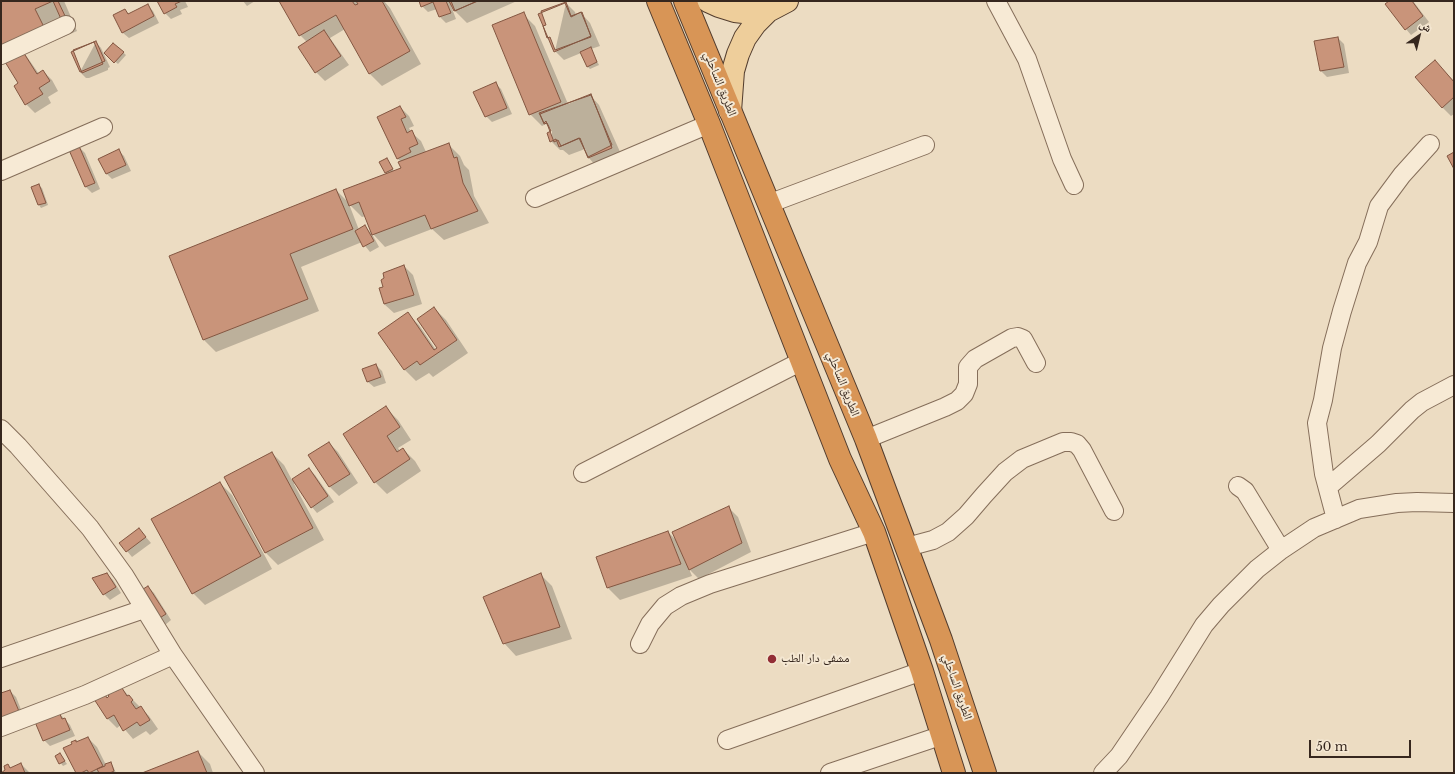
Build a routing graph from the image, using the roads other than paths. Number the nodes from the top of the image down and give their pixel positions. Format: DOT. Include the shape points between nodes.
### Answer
graph roads {
  1 [pos="658,1"];
  2 [pos="685,1"];
  3 [pos="708,1"];
  4 [pos="787,1"];
  5 [pos="996,1"];
  6 [pos="768,11"];
  7 [pos="66,25"];
  8 [pos="1,55"];
  9 [pos="730,111"];
  10 [pos="709,124"];
  11 [pos="103,127"];
  12 [pos="1430,144"];
  13 [pos="925,145"];
  14 [pos="1,171"];
  15 [pos="1074,185"];
  16 [pos="535,198"];
  17 [pos="768,204"];
  18 [pos="802,361"];
  19 [pos="1036,363"];
  20 [pos="1454,385"];
  21 [pos="1,429"];
  22 [pos="866,439"];
  23 [pos="583,473"];
  24 [pos="1238,486"];
  25 [pos="1328,487"];
  26 [pos="1454,503"];
  27 [pos="1114,511"];
  28 [pos="1336,519"];
  29 [pos="874,532"];
  30 [pos="907,546"];
  31 [pos="1280,550"];
  32 [pos="144,609"];
  33 [pos="640,644"];
  34 [pos="173,655"];
  35 [pos="1,658"];
  36 [pos="922,671"];
  37 [pos="1,727"];
  38 [pos="943,735"];
  39 [pos="727,740"];
  40 [pos="255,773"];
  41 [pos="830,773"];
  42 [pos="954,773"];
  43 [pos="985,773"];
  44 [pos="1103,773"];
  1 -- 10 [label="highway"];
  2 -- 9 [label="highway, الطريق الساحلي"];
  3 -- 6 [label="main road" via="735,11"];
  4 -- 6 [label="main road"];
  5 -- 15 [label="street" via="1027,59"];
  6 -- 9 [label="main road" via="745,38 738,54 733,71"];
  7 -- 8 [label="street"];
  9 -- 17 [label="highway, الطريق الساحلي"];
  10 -- 16 [label="street"];
  10 -- 18 [label="highway"];
  11 -- 14 [label="street"];
  12 -- 25 [label="street" via="1380,206 1368,242 1357,263 1342,311 1317,423"];
  13 -- 17 [label="street"];
  17 -- 22 [label="highway, الطريق الساحلي"];
  18 -- 23 [label="street"];
  18 -- 29 [label="highway" via="840,459"];
  19 -- 22 [label="street" via="1023,339 1012,338 975,358 968,366 968,384 964,394 957,401"];
  20 -- 25 [label="street" via="1412,410 1378,444"];
  21 -- 32 [label="street" via="90,528 124,575"];
  22 -- 30 [label="highway, الطريق الساحلي"];
  24 -- 31 [label="street" via="1244,491"];
  25 -- 28 [label="street"];
  26 -- 28 [label="street" via="1397,503 1359,509"];
  27 -- 30 [label="street" via="1082,450 1077,444 1063,442 1022,459 1005,472 966,516 948,532 933,540"];
  28 -- 31 [label="street" via="1314,528"];
  29 -- 33 [label="street" via="710,584 681,596 665,606 650,624"];
  29 -- 36 [label="highway"];
  30 -- 43 [label="highway, الطريق الساحلي"];
  31 -- 44 [label="street" via="1257,569 1204,625 1119,756"];
  32 -- 34 [label="street"];
  32 -- 35 [label="street"];
  34 -- 37 [label="street" via="85,696"];
  34 -- 40 [label="street"];
  36 -- 38 [label="highway"];
  36 -- 39 [label="street"];
  38 -- 41 [label="street"];
  38 -- 42 [label="highway"];
}
